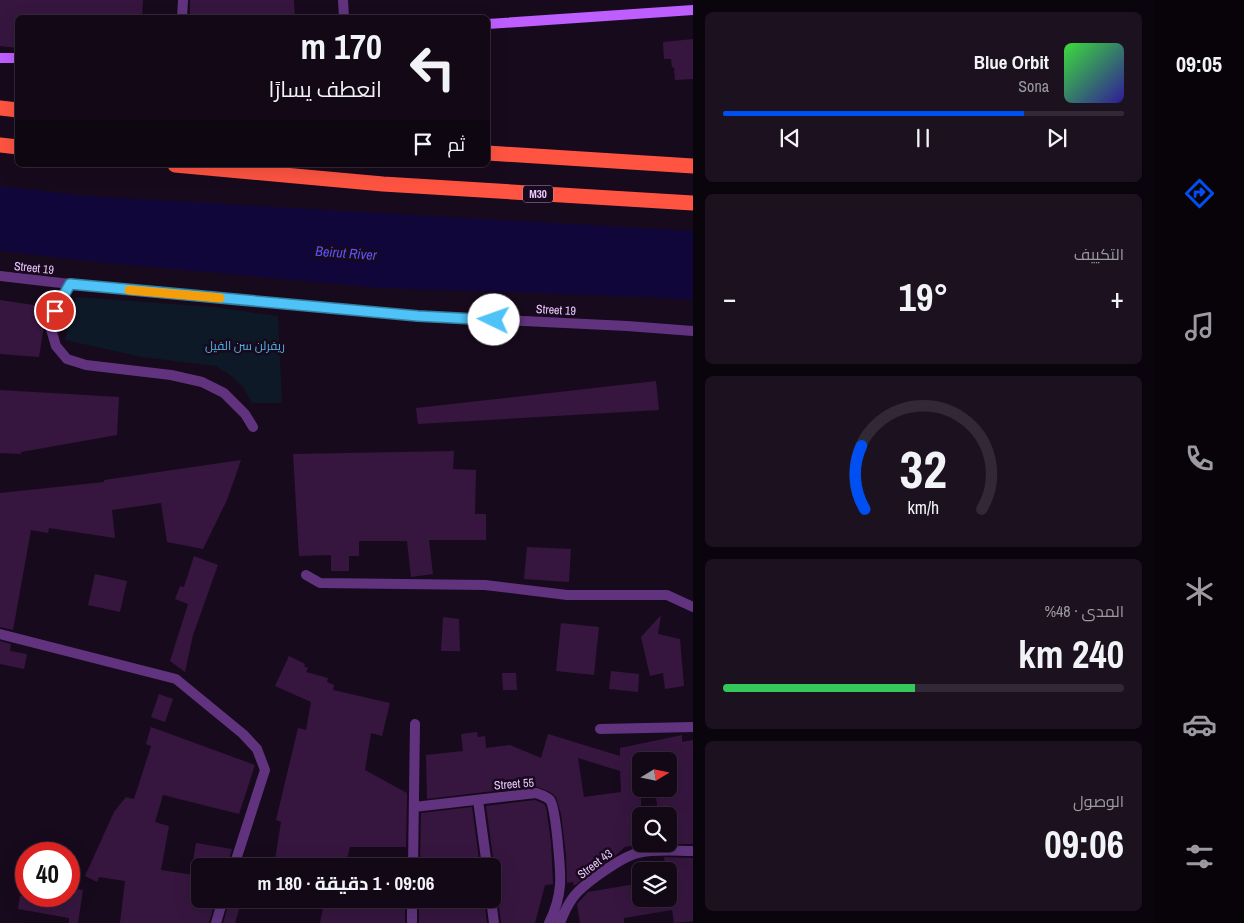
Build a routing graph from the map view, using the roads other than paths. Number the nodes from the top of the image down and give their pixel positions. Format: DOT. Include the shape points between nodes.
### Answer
graph roads {
  1 [pos="183,0"];
  2 [pos="343,0"];
  3 [pos="693,10"];
  4 [pos="182,15"];
  5 [pos="344,15"];
  6 [pos="490,24"];
  7 [pos="0,58"];
  8 [pos="15,58"];
  9 [pos="0,108"];
  10 [pos="15,110"];
  11 [pos="0,145"];
  12 [pos="15,147"];
  13 [pos="490,153"];
  14 [pos="693,166"];
  15 [pos="197,167"];
  16 [pos="693,203"];
  17 [pos="0,276"];
  18 [pos="70,284"];
  19 [pos="693,331"];
  20 [pos="253,427"];
  21 [pos="306,575"];
  22 [pos="693,607"];
  23 [pos="0,634"];
  24 [pos="414,724"];
  25 [pos="693,727"];
  26 [pos="600,729"];
  27 [pos="478,800"];
  28 [pos="414,807"];
  29 [pos="693,851"];
  30 [pos="237,858"];
  31 [pos="413,858"];
  32 [pos="486,858"];
  33 [pos="220,908"];
  34 [pos="412,908"];
  35 [pos="492,908"];
  36 [pos="216,923"];
  37 [pos="412,923"];
  38 [pos="494,923"];
  39 [pos="550,923"];
  40 [pos="560,923"];
  1 -- 4 [label="street"];
  2 -- 5 [label="street"];
  3 -- 6 [label="main road"];
  7 -- 8 [label="main road"];
  9 -- 10 [label="highway"];
  11 -- 12 [label="highway"];
  13 -- 14 [label="highway"];
  15 -- 16 [label="highway, M30" via="383,184"];
  17 -- 18 [label="street, Street 19"];
  18 -- 19 [label="street, Street 19" via="418,316"];
  18 -- 20 [label="street" via="55,311 51,329 56,346 67,359 86,365 202,382 224,393"];
  21 -- 22 [label="street" via="320,583 485,585 566,595 667,595"];
  23 -- 30 [label="street" via="176,679 243,734 257,749 265,770"];
  24 -- 28 [label="street"];
  25 -- 26 [label="street"];
  27 -- 28 [label="street, Street 55"];
  27 -- 32 [label="street"];
  27 -- 39 [label="street, Street 55" via="536,793 550,800 556,828 560,885"];
  28 -- 31 [label="street"];
  29 -- 40 [label="street, Street 43" via="652,850 625,857 573,897"];
  33 -- 36 [label="street"];
  34 -- 37 [label="street"];
  35 -- 38 [label="street"];
}
